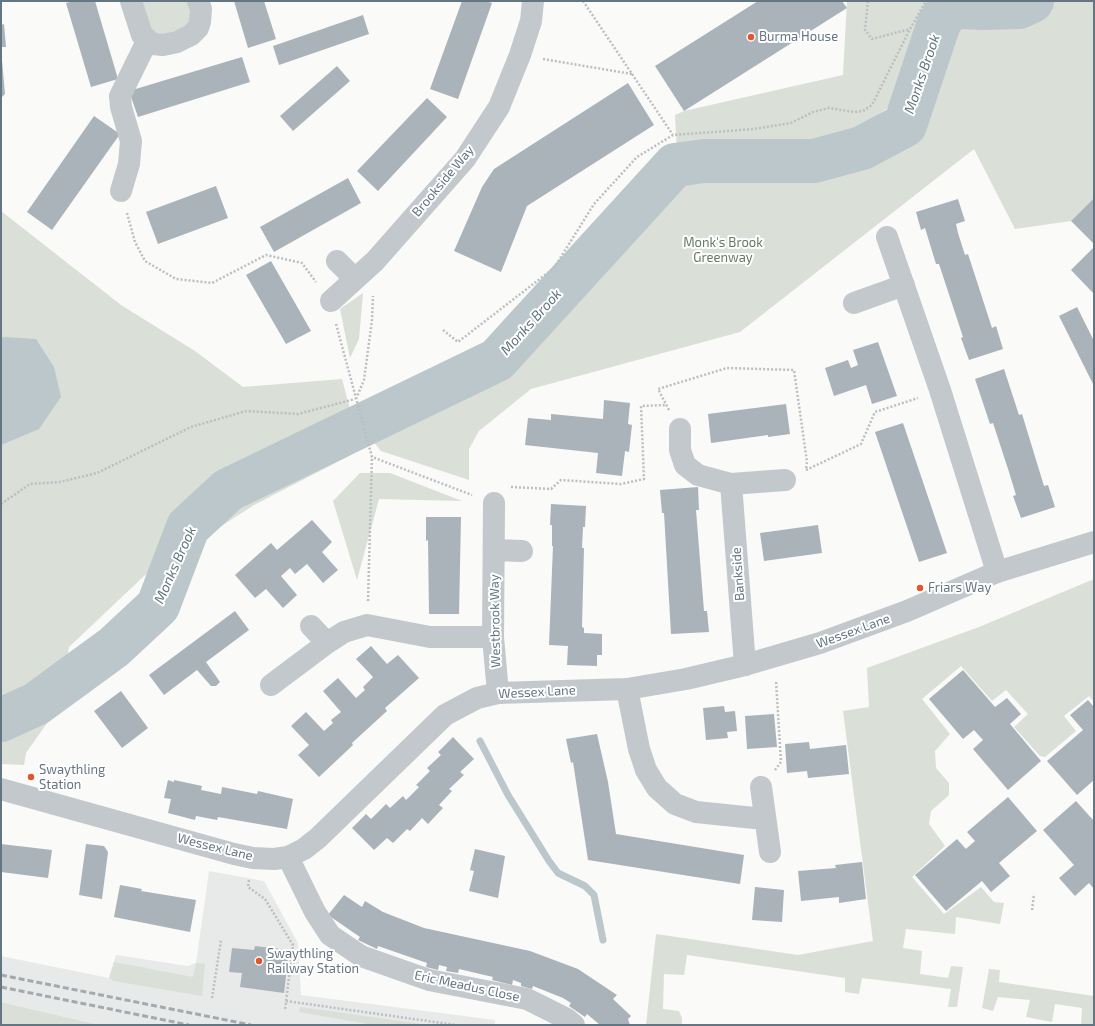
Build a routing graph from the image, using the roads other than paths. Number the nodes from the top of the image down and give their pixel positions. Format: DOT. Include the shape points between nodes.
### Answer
graph roads {
  1 [pos="131,1"];
  2 [pos="198,1"];
  3 [pos="533,1"];
  4 [pos="148,42"];
  5 [pos="121,191"];
  6 [pos="887,237"];
  7 [pos="337,261"];
  8 [pos="354,279"];
  9 [pos="904,285"];
  10 [pos="331,301"];
  11 [pos="854,303"];
  12 [pos="680,429"];
  13 [pos="785,480"];
  14 [pos="731,484"];
  15 [pos="494,503"];
  16 [pos="1094,542"];
  17 [pos="494,550"];
  18 [pos="522,551"];
  19 [pos="997,572"];
  20 [pos="311,626"];
  21 [pos="493,637"];
  22 [pos="327,643"];
  23 [pos="745,665"];
  24 [pos="271,686"];
  25 [pos="627,689"];
  26 [pos="498,693"];
  27 [pos="761,787"];
  28 [pos="1,789"];
  29 [pos="764,819"];
  30 [pos="770,852"];
  31 [pos="288,857"];
  32 [pos="574,1025"];
  1 -- 4 [label="street" via="142,35"];
  2 -- 4 [label="street" via="201,9 200,22 191,35 163,45"];
  3 -- 8 [label="street, Brookside Way" via="531,21 499,107 465,159 375,260"];
  4 -- 5 [label="street" via="120,96 131,141 129,164"];
  6 -- 9 [label="street"];
  7 -- 8 [label="street"];
  8 -- 10 [label="street, Brookside Way"];
  9 -- 11 [label="street"];
  9 -- 19 [label="street"];
  12 -- 14 [label="street" via="680,450 685,465 698,475"];
  13 -- 14 [label="street"];
  14 -- 23 [label="street, Bankside"];
  15 -- 17 [label="street, Westbrook Way"];
  16 -- 19 [label="street, Wessex Lane"];
  17 -- 18 [label="street"];
  17 -- 21 [label="street, Westbrook Way"];
  19 -- 23 [label="street, Wessex Lane" via="906,611"];
  20 -- 22 [label="street"];
  21 -- 22 [label="street" via="430,637 367,625 344,632"];
  21 -- 26 [label="street, Westbrook Way"];
  22 -- 24 [label="street"];
  23 -- 25 [label="street, Wessex Lane"];
  25 -- 26 [label="street, Wessex Lane"];
  25 -- 29 [label="street" via="639,749 646,770 657,788 675,804 696,812"];
  26 -- 31 [label="street, Wessex Lane" via="477,698 445,715 318,838"];
  27 -- 29 [label="street"];
  28 -- 31 [label="street, Wessex Lane" via="253,858"];
  29 -- 30 [label="street"];
  31 -- 32 [label="street, Eric Meadus Close" via="315,912 330,935 361,956 429,980 527,999"];
}
